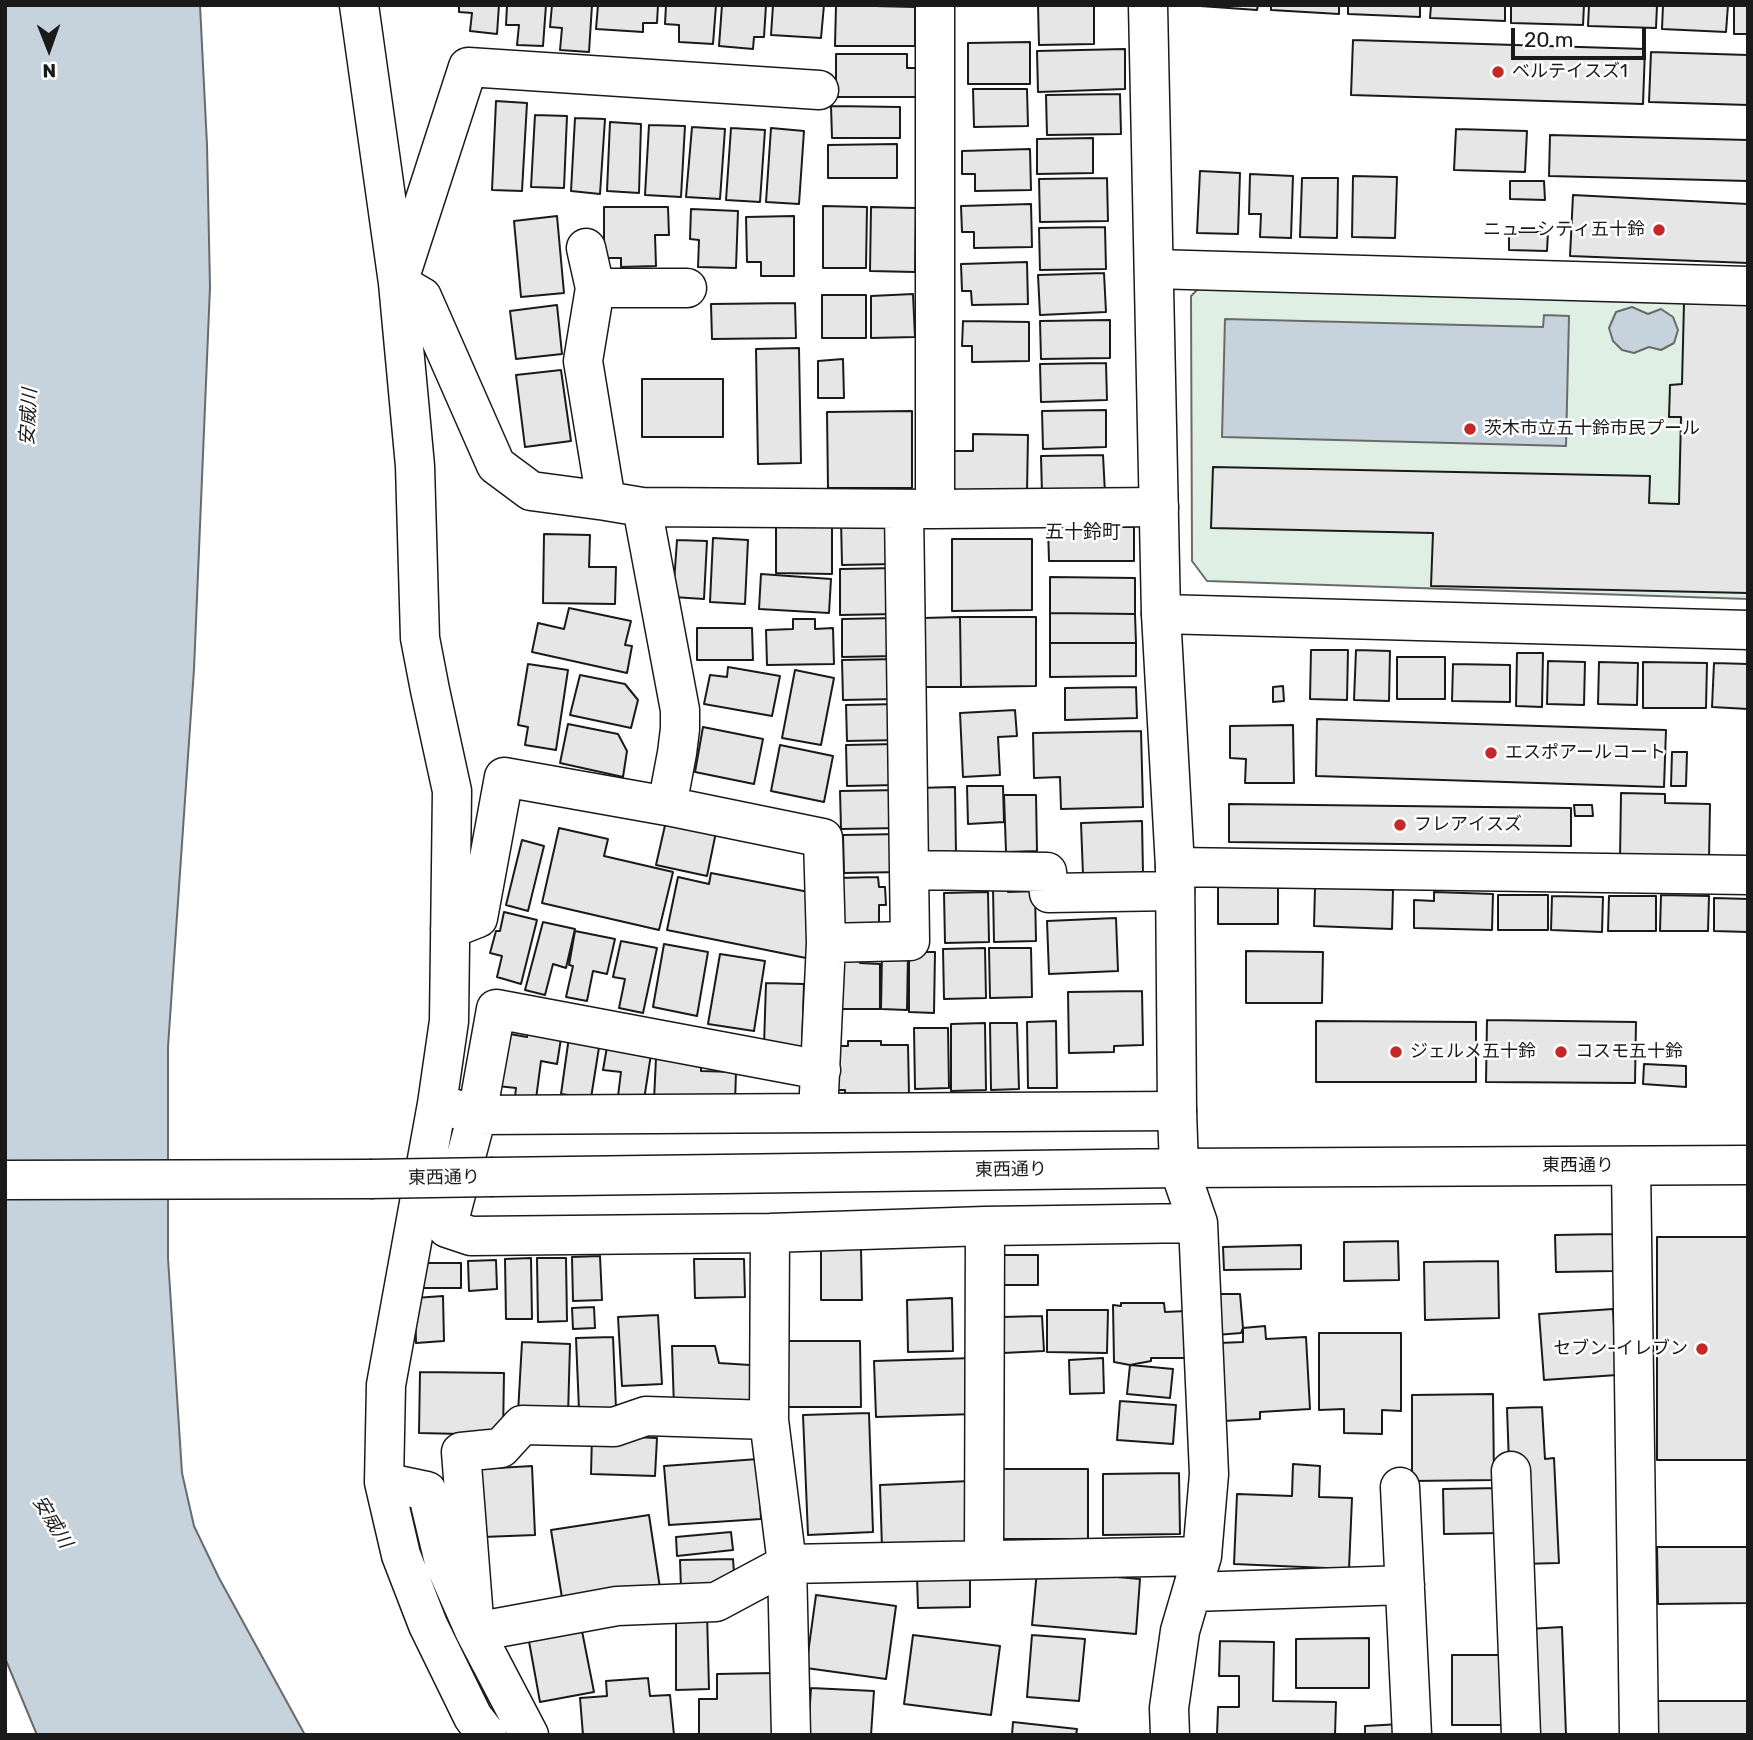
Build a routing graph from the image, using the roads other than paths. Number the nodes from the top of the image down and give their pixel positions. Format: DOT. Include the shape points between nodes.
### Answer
graph roads {
  1 [pos="359,5"];
  2 [pos="935,5"];
  3 [pos="1148,5"];
  4 [pos="819,90"];
  5 [pos="586,248"];
  6 [pos="1154,269"];
  7 [pos="398,282"];
  8 [pos="1748,286"];
  9 [pos="594,288"];
  10 [pos="687,288"];
  11 [pos="624,504"];
  12 [pos="1158,507"];
  13 [pos="920,509"];
  14 [pos="1161,614"];
  15 [pos="1748,630"];
  16 [pos="667,807"];
  17 [pos="909,870"];
  18 [pos="1748,875"];
  19 [pos="1175,879"];
  20 [pos="450,929"];
  21 [pos="826,943"];
  22 [pos="821,1070"];
  23 [pos="437,1104"];
  24 [pos="1177,1111"];
  25 [pos="818,1112"];
  26 [pos="477,1115"];
  27 [pos="1748,1165"];
  28 [pos="1631,1166"];
  29 [pos="1179,1168"];
  30 [pos="5,1180"];
  31 [pos="1198,1223"];
  32 [pos="985,1226"];
  33 [pos="770,1233"];
  34 [pos="769,1419"];
  35 [pos="1511,1471"];
  36 [pos="384,1482"];
  37 [pos="1400,1487"];
  38 [pos="1202,1556"];
  39 [pos="984,1560"];
  40 [pos="787,1564"];
  41 [pos="1405,1585"];
  42 [pos="1192,1592"];
  43 [pos="475,1632"];
  44 [pos="487,1735"];
  45 [pos="529,1735"];
  46 [pos="791,1735"];
  47 [pos="1170,1735"];
  48 [pos="1412,1735"];
  49 [pos="1521,1735"];
  50 [pos="1639,1735"];
  1 -- 7 [label="street"];
  2 -- 13 [label="street"];
  3 -- 6 [label="street"];
  4 -- 7 [label="street" via="468,67"];
  5 -- 9 [label="street"];
  6 -- 8 [label="street"];
  6 -- 12 [label="street"];
  7 -- 11 [label="street" via="422,297 496,465 531,491"];
  7 -- 20 [label="street" via="415,466 420,638 452,791"];
  9 -- 10 [label="street"];
  9 -- 11 [label="street" via="583,361"];
  11 -- 13 [label="street"];
  11 -- 16 [label="street" via="680,710"];
  12 -- 13 [label="street"];
  12 -- 14 [label="street"];
  13 -- 17 [label="street"];
  14 -- 15 [label="street"];
  14 -- 19 [label="street"];
  16 -- 20 [label="street" via="504,777 478,918"];
  16 -- 21 [label="street" via="823,838"];
  17 -- 19 [label="street" via="1047,872 1049,893"];
  17 -- 21 [label="street" via="910,941"];
  18 -- 19 [label="street"];
  19 -- 24 [label="street"];
  20 -- 23 [label="street" via="449,1021"];
  21 -- 22 [label="street"];
  22 -- 25 [label="street"];
  22 -- 26 [label="street" via="496,1009"];
  23 -- 26 [label="street"];
  23 -- 36 [label="street" via="386,1385"];
  24 -- 25 [label="street"];
  24 -- 29 [label="street"];
  25 -- 26 [label="street"];
  26 -- 33 [label="street" via="447,1228 471,1236"];
  27 -- 28 [label="street, 東西通り"];
  28 -- 29 [label="street, 東西通り"];
  28 -- 50 [label="street"];
  29 -- 30 [label="street, 東西通り, bridge"];
  29 -- 31 [label="street"];
  31 -- 32 [label="street"];
  31 -- 38 [label="street" via="1209,1474"];
  32 -- 33 [label="street"];
  32 -- 39 [label="street"];
  33 -- 34 [label="street"];
  34 -- 40 [label="street"];
  34 -- 43 [label="street" via="646,1416 614,1427 522,1424 501,1448 461,1452"];
  35 -- 49 [label="street"];
  36 -- 43 [label="street" via="426,1491 444,1562"];
  36 -- 44 [label="street" via="401,1555 428,1625 473,1717"];
  37 -- 41 [label="street"];
  38 -- 39 [label="street"];
  38 -- 42 [label="street"];
  39 -- 40 [label="street"];
  40 -- 43 [label="street" via="716,1602 617,1606"];
  40 -- 46 [label="street"];
  41 -- 42 [label="street"];
  41 -- 48 [label="street"];
  42 -- 47 [label="street" via="1180,1631 1169,1708"];
  43 -- 45 [label="street"];
}
